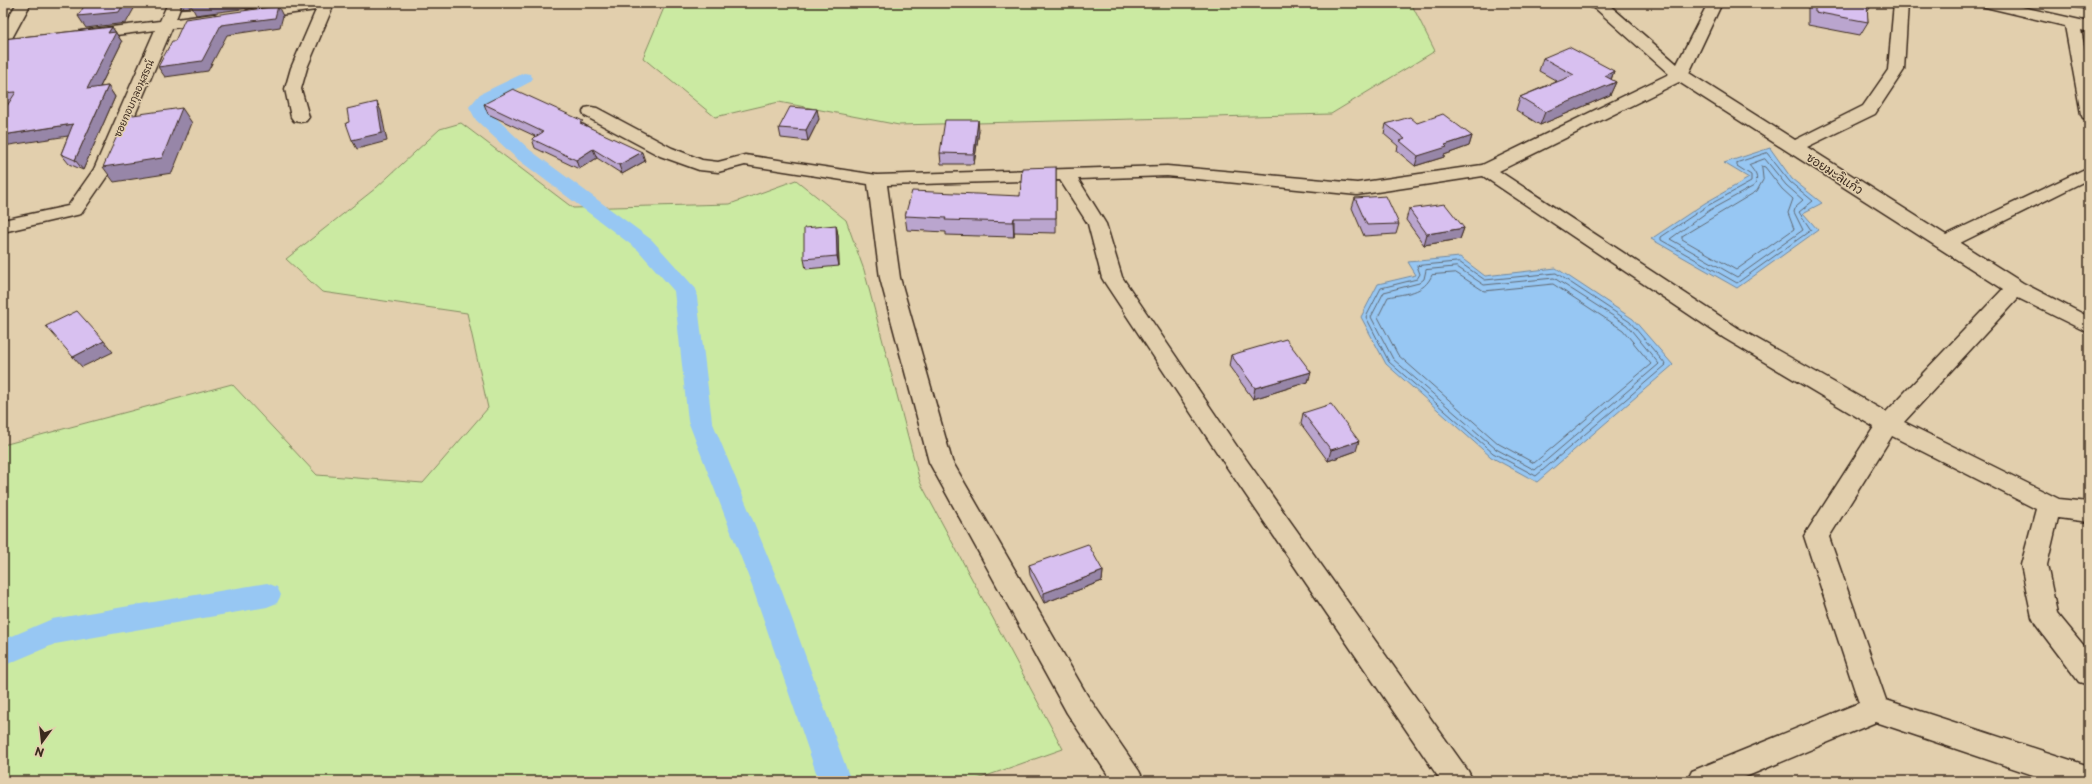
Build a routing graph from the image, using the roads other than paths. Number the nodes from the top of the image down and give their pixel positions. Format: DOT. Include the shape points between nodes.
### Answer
graph roads {
  1 [pos="24,3"];
  2 [pos="176,3"];
  3 [pos="326,3"];
  4 [pos="1593,3"];
  5 [pos="1715,3"];
  6 [pos="1901,3"];
  7 [pos="1986,3"];
  8 [pos="2072,24"];
  9 [pos="165,25"];
  10 [pos="2089,27"];
  11 [pos="73,35"];
  12 [pos="18,41"];
  13 [pos="3,42"];
  14 [pos="1680,75"];
  15 [pos="591,112"];
  16 [pos="2089,114"];
  17 [pos="300,117"];
  18 [pos="1794,147"];
  19 [pos="1486,170"];
  20 [pos="2089,172"];
  21 [pos="1066,174"];
  22 [pos="877,180"];
  23 [pos="3,226"];
  24 [pos="1945,243"];
  25 [pos="2016,288"];
  26 [pos="2089,326"];
  27 [pos="1888,424"];
  28 [pos="2049,505"];
  29 [pos="2089,512"];
  30 [pos="2089,673"];
  31 [pos="1874,709"];
  32 [pos="2089,780"];
  33 [pos="1129,781"];
  34 [pos="1458,781"];
  35 [pos="1702,781"];
  1 -- 13 [label="street"];
  2 -- 9 [label="street, ซอยกอบกุลอนุสรณ์"];
  3 -- 9 [label="street"];
  3 -- 17 [label="street" via="293,89"];
  4 -- 14 [label="street, ซอยมะลิแก้ว" via="1601,6"];
  5 -- 14 [label="street"];
  6 -- 18 [label="street" via="1896,70 1869,110"];
  7 -- 8 [label="street"];
  8 -- 10 [label="street"];
  8 -- 16 [label="street"];
  9 -- 11 [label="street"];
  9 -- 23 [label="street, ซอยกอบกุลอนุสรณ์" via="103,169 74,210"];
  12 -- 13 [label="street"];
  14 -- 18 [label="street, ซอยมะลิแก้ว"];
  14 -- 19 [label="street"];
  15 -- 22 [label="street" via="666,152 699,165 718,167 745,160"];
  18 -- 24 [label="street, ซอยมะลิแก้ว"];
  19 -- 21 [label="street" via="1357,189 1167,171"];
  19 -- 27 [label="street" via="1731,333"];
  20 -- 24 [label="street"];
  21 -- 22 [label="street"];
  21 -- 34 [label="street" via="1097,224 1112,278 1230,454"];
  22 -- 33 [label="street" via="890,278 941,462 1077,704"];
  24 -- 25 [label="street, ซอยมะลิแก้ว"];
  25 -- 26 [label="street, ซอยมะลิแก้ว"];
  25 -- 27 [label="street"];
  27 -- 28 [label="street"];
  27 -- 31 [label="street" via="1816,536"];
  28 -- 29 [label="street"];
  28 -- 30 [label="street" via="2034,565 2045,617"];
  31 -- 32 [label="street"];
  31 -- 35 [label="street"];
}
